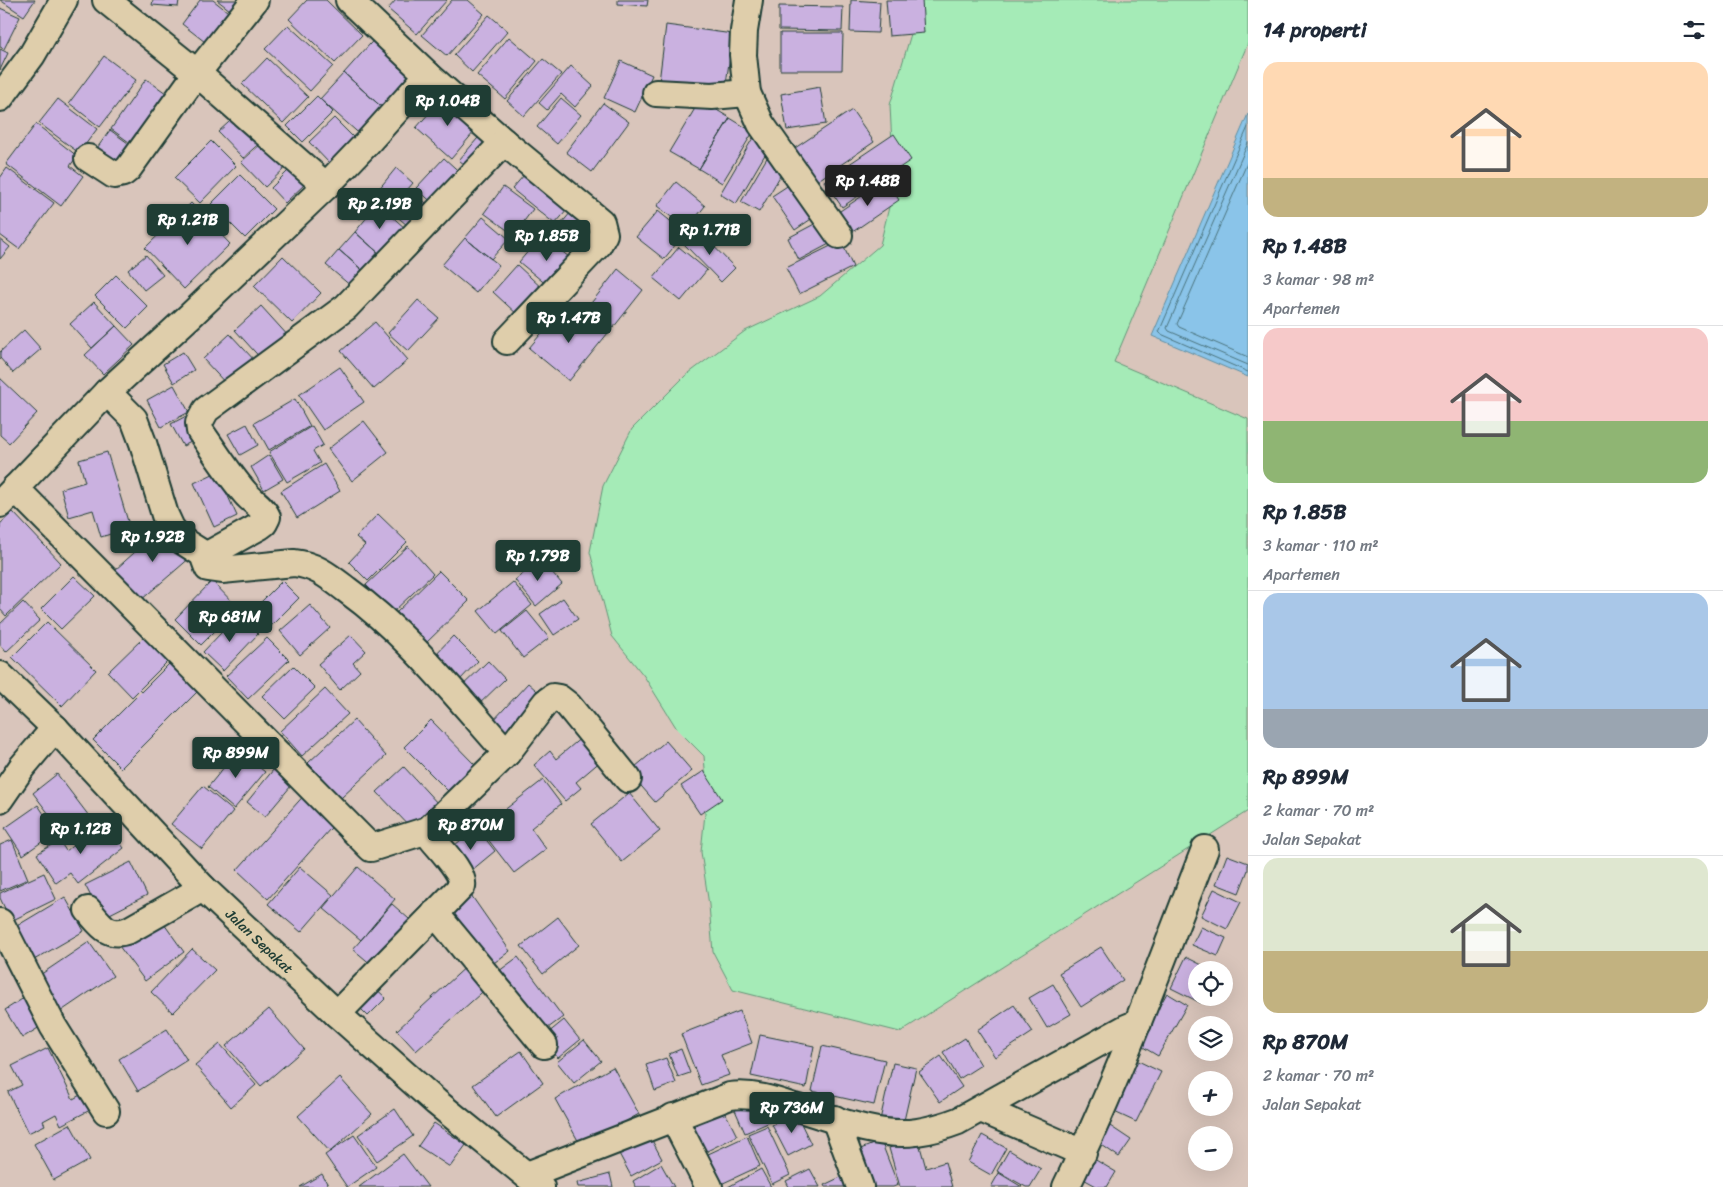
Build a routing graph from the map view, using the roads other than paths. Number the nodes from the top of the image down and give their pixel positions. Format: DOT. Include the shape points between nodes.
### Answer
graph roads {
  1 [pos="64,0"];
  2 [pos="106,0"];
  3 [pos="255,0"];
  4 [pos="349,0"];
  5 [pos="750,0"];
  6 [pos="197,73"];
  7 [pos="428,75"];
  8 [pos="656,93"];
  9 [pos="747,93"];
  10 [pos="0,98"];
  11 [pos="504,142"];
  12 [pos="88,158"];
  13 [pos="326,186"];
  14 [pos="839,235"];
  15 [pos="507,341"];
  16 [pos="107,392"];
  17 [pos="8,496"];
  18 [pos="208,557"];
  19 [pos="0,675"];
  20 [pos="55,728"];
  21 [pos="506,753"];
  22 [pos="628,779"];
  23 [pos="0,799"];
  24 [pos="428,830"];
  25 [pos="1204,849"];
  26 [pos="203,888"];
  27 [pos="88,910"];
  28 [pos="435,913"];
  29 [pos="0,922"];
  30 [pos="337,1014"];
  31 [pos="1138,1024"];
  32 [pos="544,1045"];
  33 [pos="982,1109"];
  34 [pos="106,1110"];
  35 [pos="673,1117"];
  36 [pos="835,1119"];
  37 [pos="1083,1153"];
  38 [pos="534,1181"];
  39 [pos="710,1187"];
  40 [pos="860,1187"];
  41 [pos="1066,1187"];
  1 -- 10 [label="street" via="32,55"];
  2 -- 6 [label="street"];
  3 -- 6 [label="street"];
  4 -- 7 [label="street"];
  5 -- 9 [label="street" via="742,55"];
  6 -- 12 [label="street" via="123,173 114,176"];
  6 -- 13 [label="street"];
  7 -- 11 [label="street"];
  7 -- 13 [label="street"];
  8 -- 9 [label="street" via="712,96"];
  9 -- 14 [label="street" via="761,124"];
  11 -- 15 [label="street" via="593,214 601,222 604,234 598,245"];
  11 -- 18 [label="street" via="346,306 206,410 199,423 200,431 267,517 260,526"];
  13 -- 16 [label="street"];
  16 -- 17 [label="street"];
  16 -- 18 [label="street" via="134,419 171,528 181,540"];
  17 -- 24 [label="street" via="371,848"];
  18 -- 21 [label="street" via="206,566 214,570 294,563 322,571 374,609 399,633"];
  19 -- 20 [label="street, Jalan Sepakat"];
  20 -- 23 [label="street"];
  20 -- 26 [label="street, Jalan Sepakat"];
  21 -- 22 [label="street" via="546,702 556,697 568,705"];
  21 -- 24 [label="street"];
  24 -- 28 [label="street" via="463,882"];
  25 -- 31 [label="street"];
  26 -- 27 [label="street" via="121,933 109,931"];
  26 -- 30 [label="street, Jalan Sepakat"];
  28 -- 30 [label="street"];
  28 -- 32 [label="street"];
  29 -- 34 [label="street" via="53,1026"];
  30 -- 38 [label="street, Jalan Sepakat" via="436,1102"];
  31 -- 33 [label="street"];
  31 -- 37 [label="street"];
  33 -- 36 [label="street" via="958,1121 916,1133 870,1130"];
  33 -- 37 [label="street"];
  35 -- 36 [label="street" via="712,1101 739,1095 770,1099"];
  35 -- 38 [label="street"];
  35 -- 39 [label="street"];
  36 -- 40 [label="street"];
  37 -- 41 [label="street"];
}
